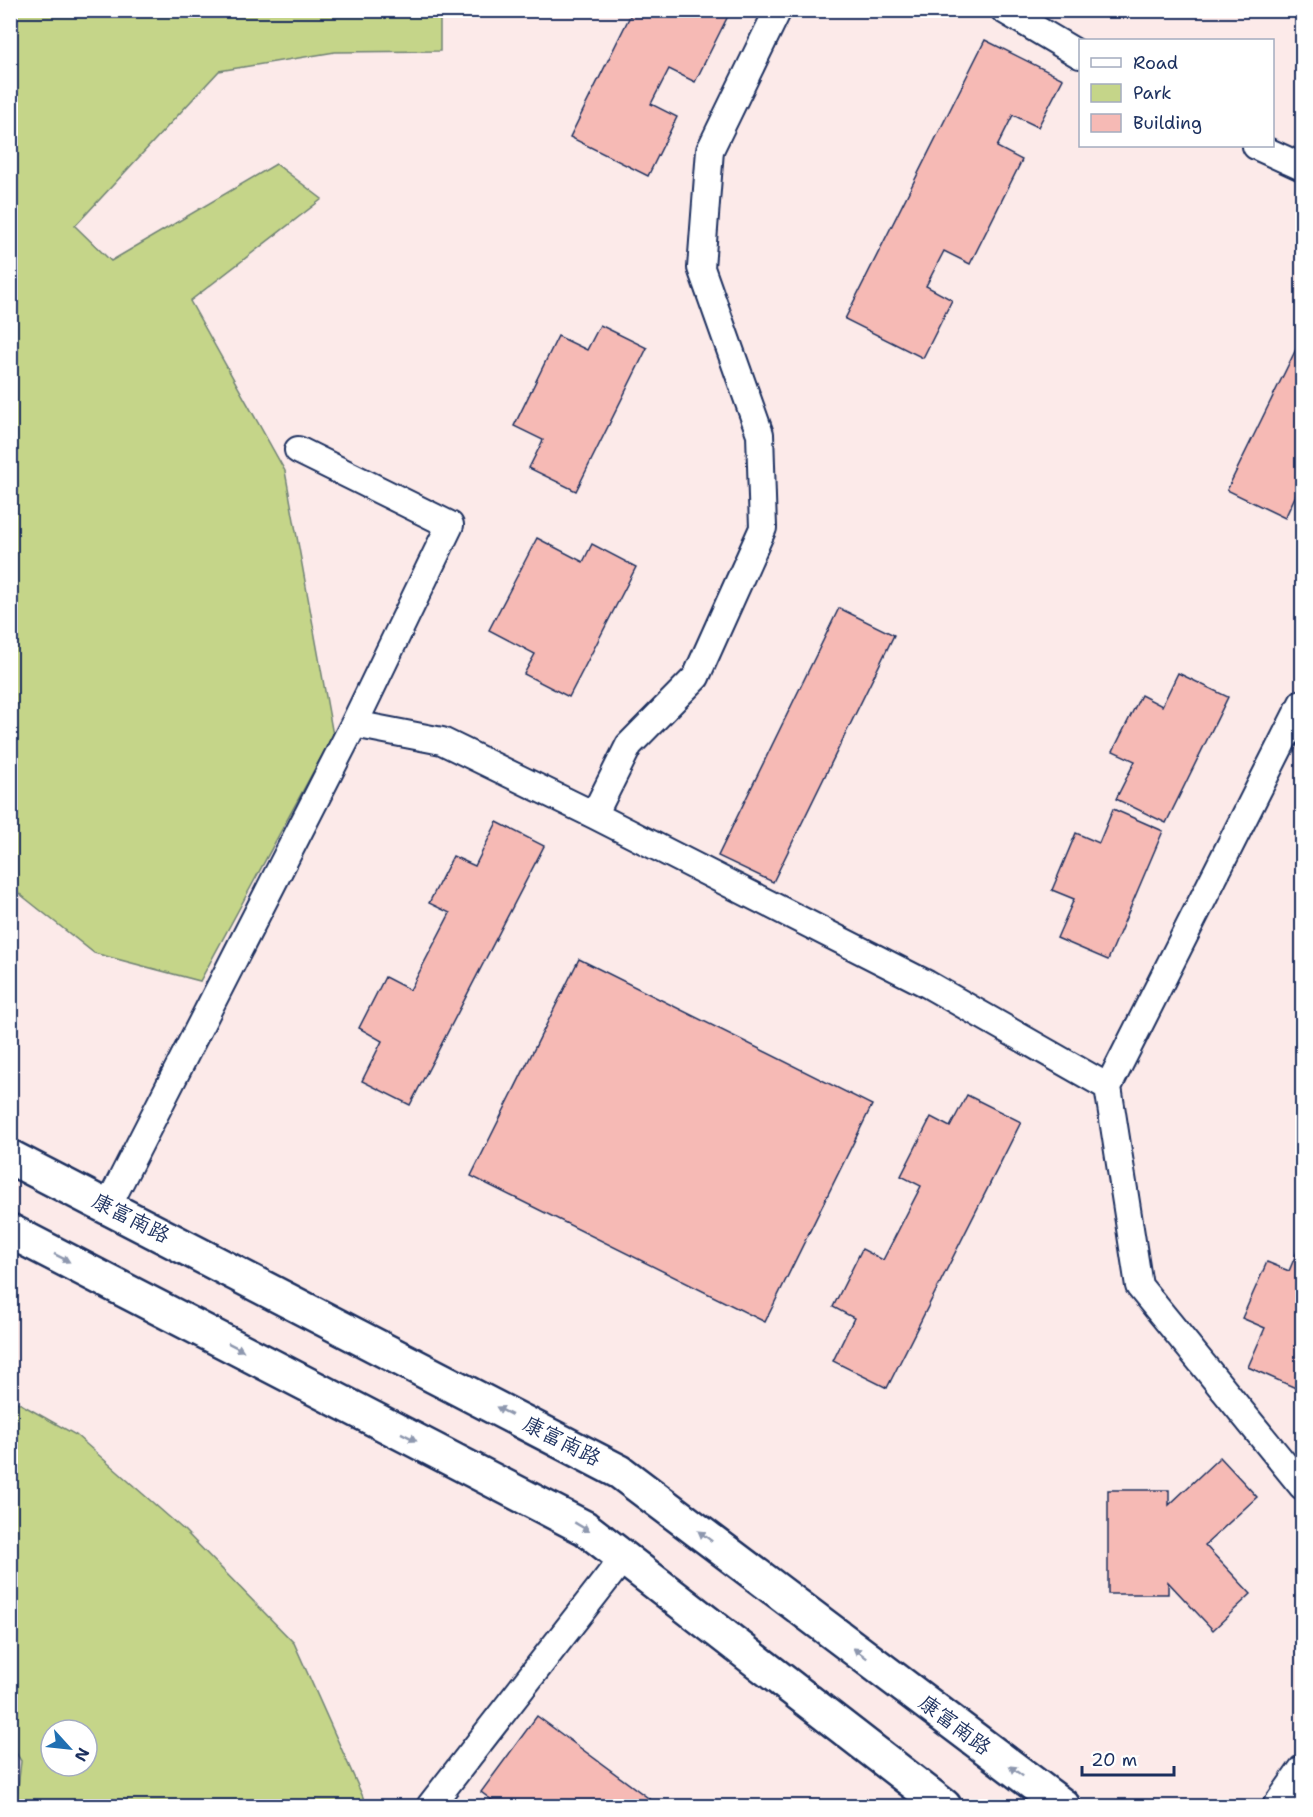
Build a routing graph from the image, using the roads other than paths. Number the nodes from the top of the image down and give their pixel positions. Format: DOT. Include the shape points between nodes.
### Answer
graph roads {
  1 [pos="778,10"];
  2 [pos="1004,10"];
  3 [pos="1079,54"];
  4 [pos="1258,147"];
  5 [pos="1302,167"];
  6 [pos="298,450"];
  7 [pos="1302,703"];
  8 [pos="354,724"];
  9 [pos="594,815"];
  10 [pos="1107,1087"];
  11 [pos="10,1157"];
  12 [pos="108,1206"];
  13 [pos="10,1231"];
  14 [pos="1302,1486"];
  15 [pos="623,1558"];
  16 [pos="1302,1769"];
  17 [pos="429,1806"];
  18 [pos="944,1806"];
  19 [pos="1063,1806"];
  20 [pos="1276,1806"];
  1 -- 9 [label="street" via="710,150 701,268 760,434 763,528 696,677 629,745"];
  2 -- 3 [label="street"];
  4 -- 5 [label="street"];
  6 -- 8 [label="street" via="450,525"];
  7 -- 10 [label="street"];
  8 -- 9 [label="street" via="442,741"];
  8 -- 12 [label="street"];
  9 -- 10 [label="street" via="927,984"];
  10 -- 14 [label="street" via="1139,1286"];
  11 -- 12 [label="main road, 康富南路"];
  19 -- 12 [label="main road, 康富南路, one-way" via="620,1472"];
  13 -- 15 [label="main road, one-way" via="585,1528"];
  15 -- 17 [label="street"];
  15 -- 18 [label="main road"];
  16 -- 20 [label="street"];
}
